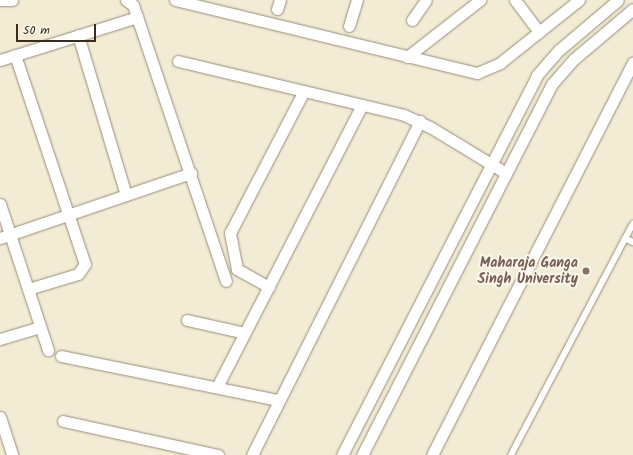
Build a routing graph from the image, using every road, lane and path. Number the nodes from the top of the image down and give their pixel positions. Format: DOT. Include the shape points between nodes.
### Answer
graph roads {
  1 [pos="0,0"];
  2 [pos="12,0"];
  3 [pos="126,0"];
  4 [pos="175,0"];
  5 [pos="357,0"];
  6 [pos="426,0"];
  7 [pos="480,0"];
  8 [pos="515,0"];
  9 [pos="579,0"];
  10 [pos="618,0"];
  11 [pos="633,10"];
  12 [pos="137,17"];
  13 [pos="412,20"];
  14 [pos="349,26"];
  15 [pos="539,32"];
  16 [pos="78,35"];
  17 [pos="15,55"];
  18 [pos="408,57"];
  19 [pos="0,60"];
  20 [pos="178,62"];
  21 [pos="633,63"];
  22 [pos="304,91"];
  23 [pos="362,105"];
  24 [pos="420,121"];
  25 [pos="491,164"];
  26 [pos="191,173"];
  27 [pos="506,173"];
  28 [pos="126,195"];
  29 [pos="0,204"];
  30 [pos="66,216"];
  31 [pos="633,224"];
  32 [pos="5,236"];
  33 [pos="626,238"];
  34 [pos="633,242"];
  35 [pos="226,281"];
  36 [pos="268,287"];
  37 [pos="28,289"];
  38 [pos="187,320"];
  39 [pos="40,327"];
  40 [pos="245,333"];
  41 [pos="0,339"];
  42 [pos="48,350"];
  43 [pos="61,356"];
  44 [pos="217,387"];
  45 [pos="277,400"];
  46 [pos="0,417"];
  47 [pos="63,421"];
  48 [pos="7,451"];
  49 [pos="218,455"];
  50 [pos="252,455"];
  51 [pos="342,455"];
  52 [pos="362,455"];
  53 [pos="432,455"];
  54 [pos="511,455"];
  1 -- 2 [label="street"];
  3 -- 12 [label="street" via="133,5"];
  4 -- 18 [label="street"];
  5 -- 14 [label="street"];
  6 -- 13 [label="street"];
  7 -- 18 [label="street"];
  8 -- 15 [label="street"];
  9 -- 15 [label="street"];
  10 -- 25 [label="street" via="559,50 537,75"];
  11 -- 27 [label="street" via="574,59 552,84"];
  12 -- 16 [label="street"];
  12 -- 26 [label="street"];
  15 -- 18 [label="street" via="488,70 460,70"];
  16 -- 17 [label="street"];
  16 -- 28 [label="street"];
  17 -- 19 [label="street"];
  17 -- 30 [label="street"];
  20 -- 22 [label="street"];
  21 -- 53 [label="street"];
  22 -- 23 [label="street"];
  22 -- 36 [label="street" via="230,233 237,269"];
  23 -- 24 [label="street"];
  23 -- 36 [label="street"];
  24 -- 25 [label="street"];
  24 -- 45 [label="street"];
  25 -- 27 [label="street"];
  25 -- 51 [label="street"];
  26 -- 28 [label="street"];
  26 -- 35 [label="street"];
  27 -- 52 [label="street"];
  28 -- 30 [label="street"];
  29 -- 32 [label="street"];
  30 -- 32 [label="street"];
  30 -- 37 [label="street" via="84,258 83,270"];
  31 -- 33 [label="lane"];
  32 -- 37 [label="street"];
  33 -- 34 [label="lane"];
  33 -- 54 [label="lane"];
  36 -- 40 [label="street"];
  37 -- 39 [label="street"];
  38 -- 40 [label="street"];
  39 -- 41 [label="street"];
  39 -- 42 [label="street"];
  40 -- 44 [label="street"];
  43 -- 44 [label="street"];
  44 -- 45 [label="street"];
  45 -- 50 [label="street"];
  46 -- 48 [label="street"];
  47 -- 49 [label="street"];
}
